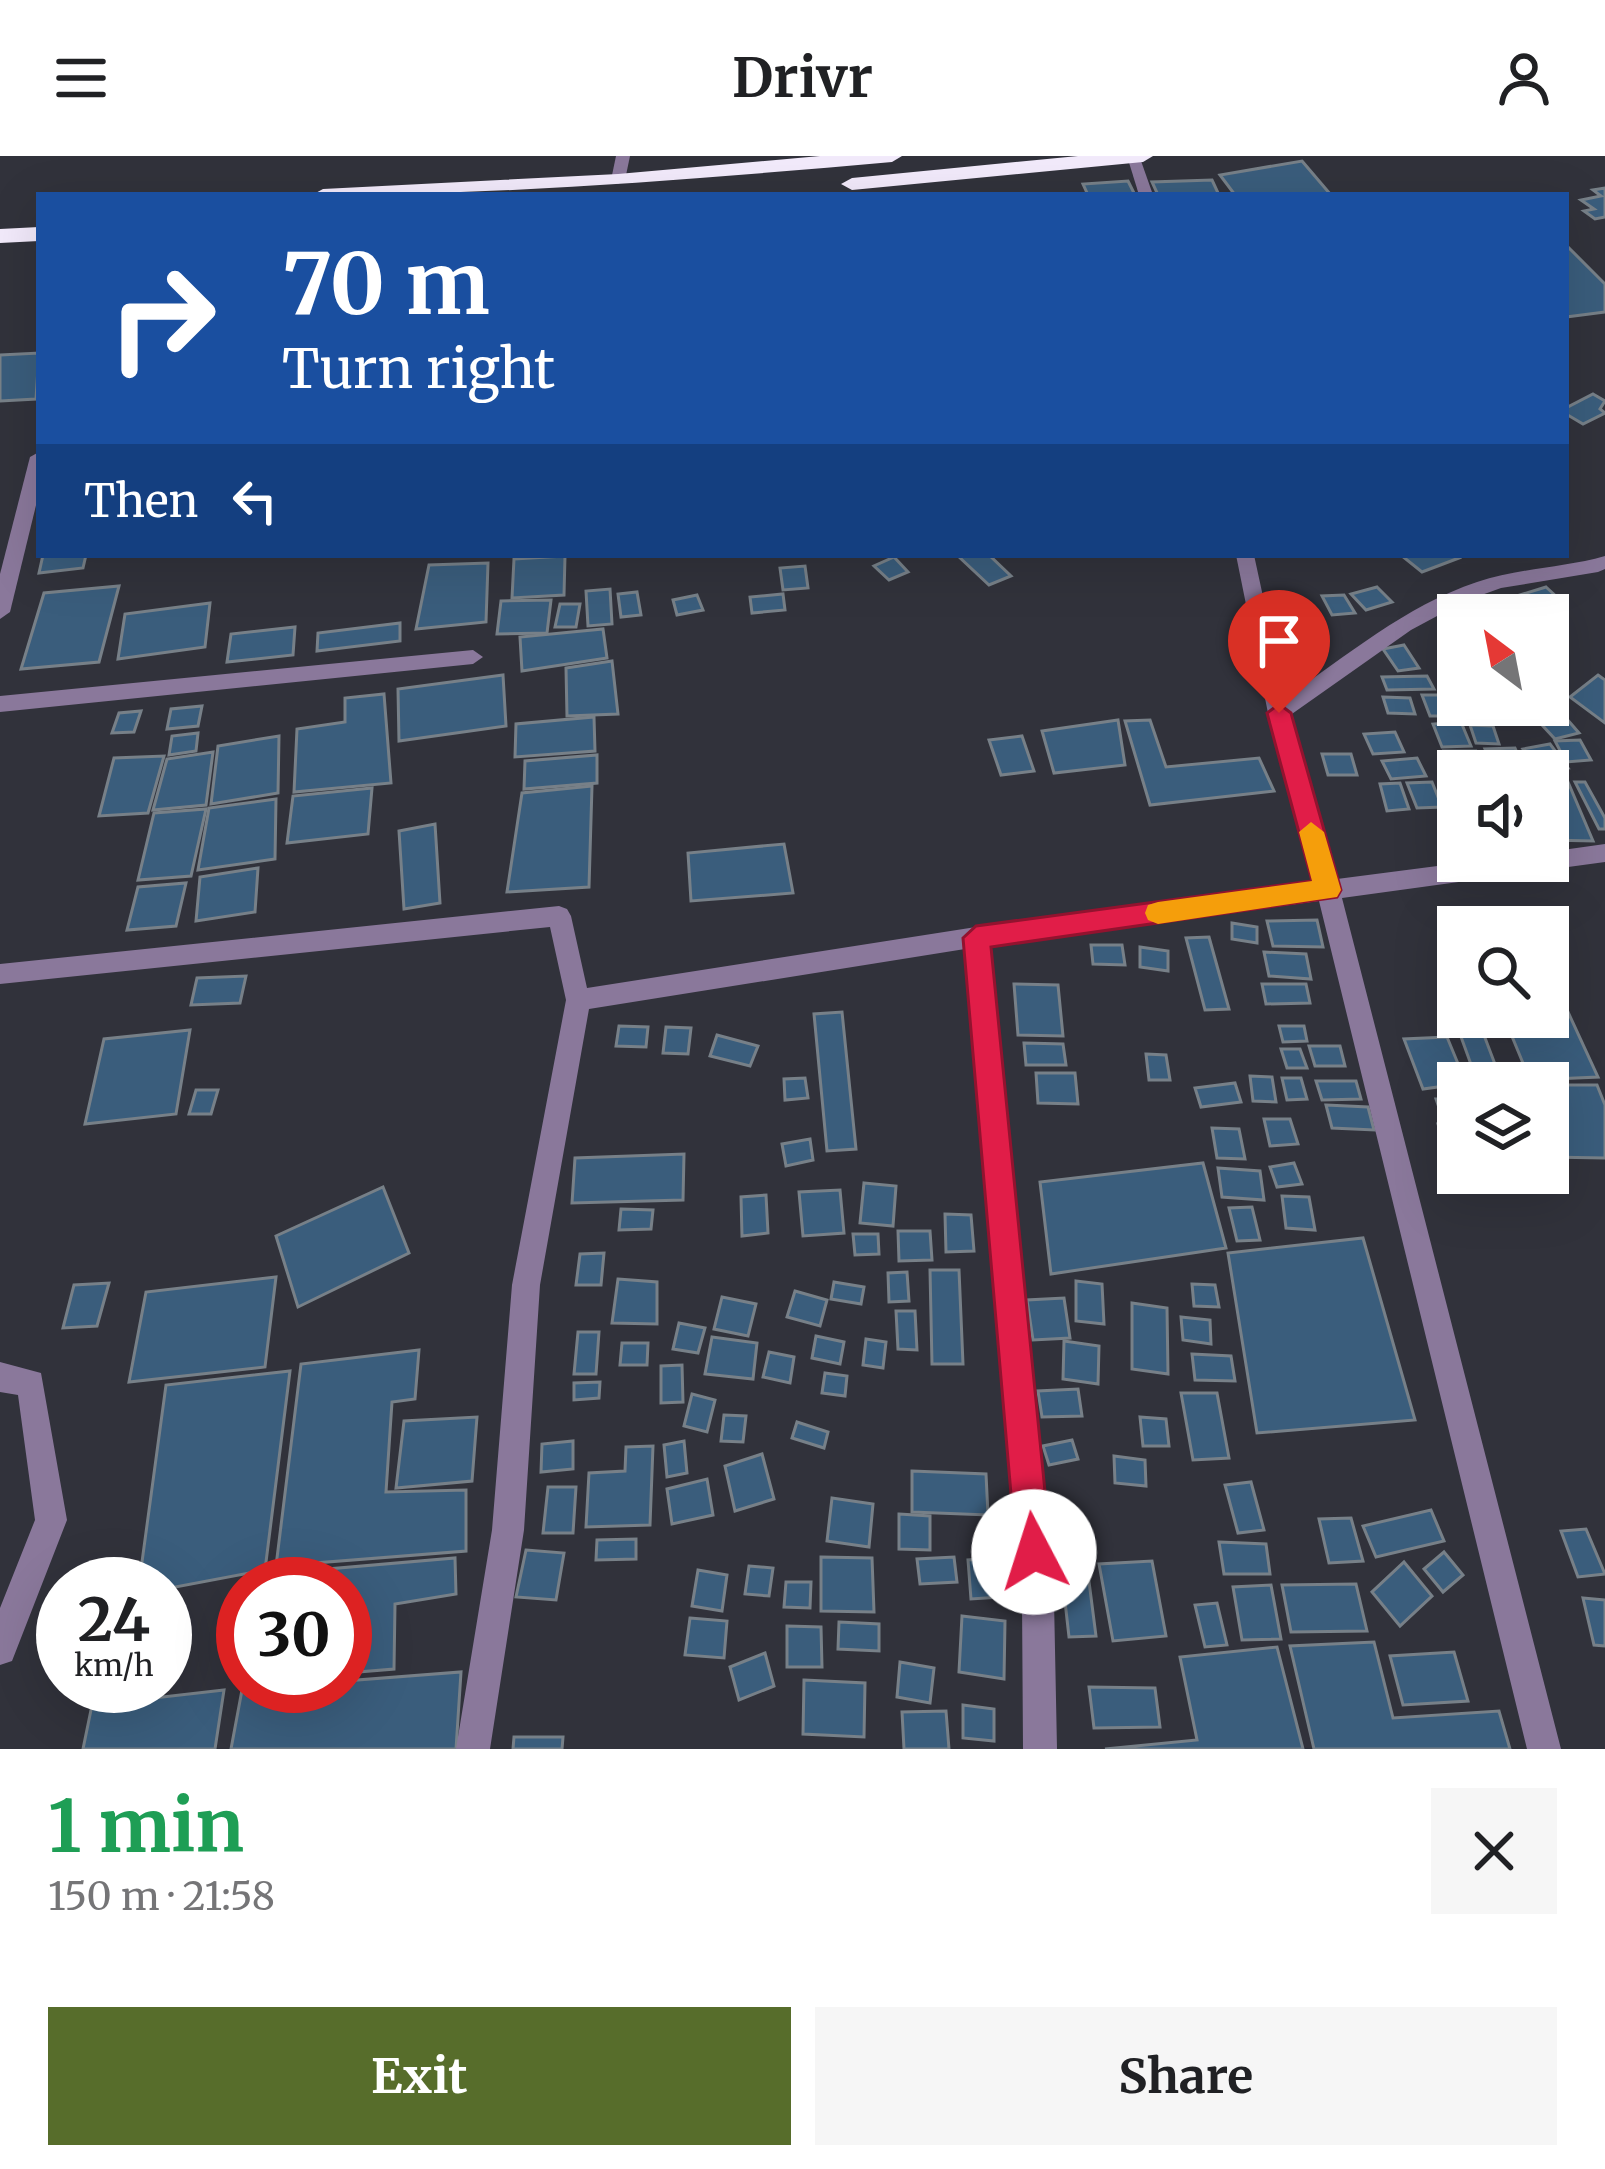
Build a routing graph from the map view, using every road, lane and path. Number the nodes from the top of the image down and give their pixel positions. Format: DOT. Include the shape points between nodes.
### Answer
graph roads {
  1 [pos="623,156"];
  2 [pos="892,156"];
  3 [pos="1138,157"];
  4 [pos="618,180"];
  5 [pos="838,186"];
  6 [pos="382,192"];
  7 [pos="1145,192"];
  8 [pos="36,234"];
  9 [pos="0,236"];
  10 [pos="36,469"];
  11 [pos="1246,558"];
  12 [pos="1605,562"];
  13 [pos="0,612"];
  14 [pos="473,657"];
  15 [pos="0,704"];
  16 [pos="1279,713"];
  17 [pos="1605,853"];
  18 [pos="1328,890"];
  19 [pos="976,938"];
  20 [pos="0,974"];
  21 [pos="578,1000"];
  22 [pos="0,1378"];
  23 [pos="0,1649"];
  24 [pos="473,1749"];
  25 [pos="1040,1749"];
  26 [pos="1544,1749"];
  1 -- 4 [label="street"];
  2 -- 4 [label="highway"];
  3 -- 5 [label="highway"];
  3 -- 7 [label="street"];
  4 -- 6 [label="highway"];
  8 -- 9 [label="highway"];
  10 -- 13 [label="street"];
  11 -- 16 [label="street"];
  12 -- 16 [label="street" via="1486,585 1397,629"];
  14 -- 15 [label="street"];
  16 -- 18 [label="street"];
  17 -- 18 [label="street"];
  18 -- 19 [label="street"];
  18 -- 26 [label="street"];
  19 -- 21 [label="street"];
  19 -- 25 [label="street" via="1038,1600"];
  20 -- 21 [label="street" via="559,916"];
  21 -- 24 [label="street" via="526,1285 508,1530"];
  22 -- 23 [label="street" via="31,1383 51,1520"];
}
